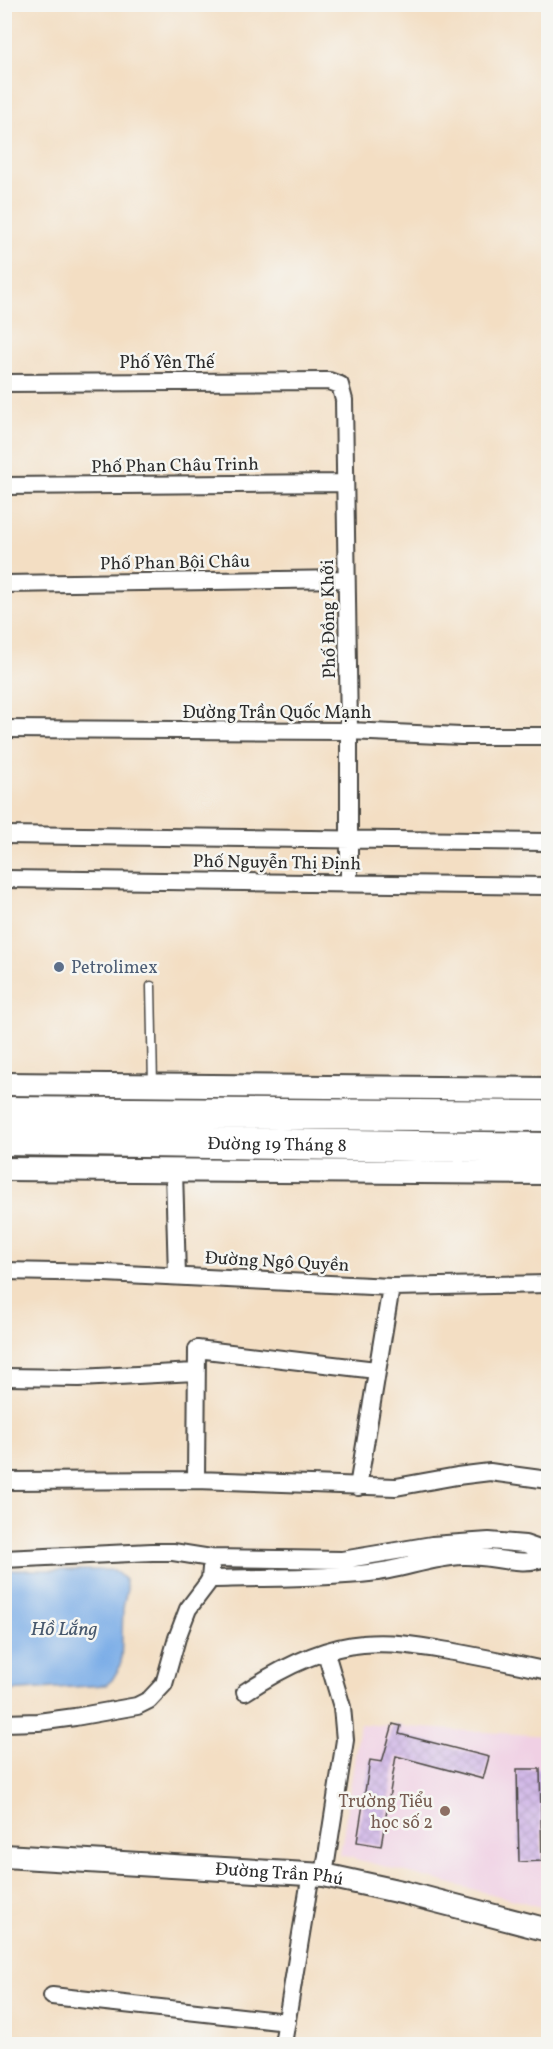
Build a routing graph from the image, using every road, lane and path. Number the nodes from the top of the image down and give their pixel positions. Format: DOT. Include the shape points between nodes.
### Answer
graph roads {
  1 [pos="4,383"];
  2 [pos="344,399"];
  3 [pos="345,483"];
  4 [pos="4,486"];
  5 [pos="346,579"];
  6 [pos="4,584"];
  7 [pos="4,729"];
  8 [pos="350,731"];
  9 [pos="549,736"];
  10 [pos="4,835"];
  11 [pos="350,839"];
  12 [pos="549,842"];
  13 [pos="4,879"];
  14 [pos="349,882"];
  15 [pos="549,886"];
  16 [pos="151,986"];
  17 [pos="4,1084"];
  18 [pos="153,1086"];
  19 [pos="549,1089"];
  20 [pos="4,1112"];
  21 [pos="549,1116"];
  22 [pos="4,1140"];
  23 [pos="549,1148"];
  24 [pos="4,1169"];
  25 [pos="174,1171"];
  26 [pos="549,1173"];
  27 [pos="4,1271"];
  28 [pos="177,1276"];
  29 [pos="549,1284"];
  30 [pos="391,1287"];
  31 [pos="376,1370"];
  32 [pos="195,1372"];
  33 [pos="4,1377"];
  34 [pos="196,1480"];
  35 [pos="549,1480"];
  36 [pos="4,1481"];
  37 [pos="358,1487"];
  38 [pos="549,1555"];
  39 [pos="211,1558"];
  40 [pos="4,1559"];
  41 [pos="210,1579"];
  42 [pos="326,1653"];
  43 [pos="549,1671"];
  44 [pos="245,1692"];
  45 [pos="4,1723"];
  46 [pos="4,1856"];
  47 [pos="317,1874"];
  48 [pos="549,1930"];
  49 [pos="52,1996"];
  50 [pos="287,2022"];
  51 [pos="283,2044"];
  1 -- 2 [label="street, Phố Yên Thế" via="329,381 340,385"];
  2 -- 3 [label="street, Phố Đồng Khởi"];
  3 -- 4 [label="street, Phố Phan Châu Trinh"];
  3 -- 5 [label="street, Phố Đồng Khởi"];
  5 -- 6 [label="street, Phố Phan Bội Châu"];
  5 -- 8 [label="street, Phố Đồng Khởi"];
  7 -- 8 [label="street, Đường Trần Quốc Mạnh"];
  8 -- 9 [label="street, Đường Trần Quốc Mạnh"];
  8 -- 11 [label="street, Phố Đồng Khởi"];
  10 -- 11 [label="street, Phố Nguyễn Thị Định"];
  11 -- 12 [label="street, Phố Nguyễn Thị Định"];
  11 -- 14 [label="street, Phố Đồng Khởi"];
  13 -- 14 [label="street, Phố Nguyễn Thị Định"];
  14 -- 15 [label="street, Phố Nguyễn Thị Định"];
  16 -- 18 [label="lane"];
  17 -- 18 [label="street"];
  18 -- 19 [label="street"];
  20 -- 21 [label="highway, Đường 19 Tháng 8"];
  22 -- 23 [label="highway, Đường 19 Tháng 8"];
  24 -- 25 [label="street, Đường 19 Tháng 8"];
  25 -- 26 [label="street, Đường 19 Tháng 8"];
  25 -- 28 [label="street"];
  27 -- 28 [label="street, Đường Ngô Quyền"];
  28 -- 30 [label="street, Đường Ngô Quyền"];
  29 -- 30 [label="street, Đường Ngô Quyền"];
  30 -- 31 [label="street"];
  31 -- 32 [label="street" via="197,1349"];
  31 -- 37 [label="street"];
  32 -- 33 [label="street" via="103,1378"];
  32 -- 34 [label="street"];
  34 -- 36 [label="street"];
  34 -- 37 [label="street"];
  35 -- 37 [label="street" via="490,1472 396,1487"];
  38 -- 39 [label="street" via="525,1544 489,1541 432,1545 342,1560"];
  38 -- 41 [label="street" via="526,1562 464,1556 369,1573"];
  39 -- 40 [label="street" via="152,1552"];
  39 -- 41 [label="street"];
  41 -- 45 [label="street" via="188,1609 164,1684 148,1700 137,1706 75,1717"];
  42 -- 43 [label="street" via="361,1644 400,1644"];
  42 -- 44 [label="street" via="284,1669"];
  42 -- 47 [label="street" via="342,1707 345,1740"];
  46 -- 47 [label="street, Đường Trần Phú"];
  47 -- 48 [label="street, Đường Trần Phú"];
  47 -- 50 [label="street"];
  49 -- 50 [label="street"];
  50 -- 51 [label="street"];
}
